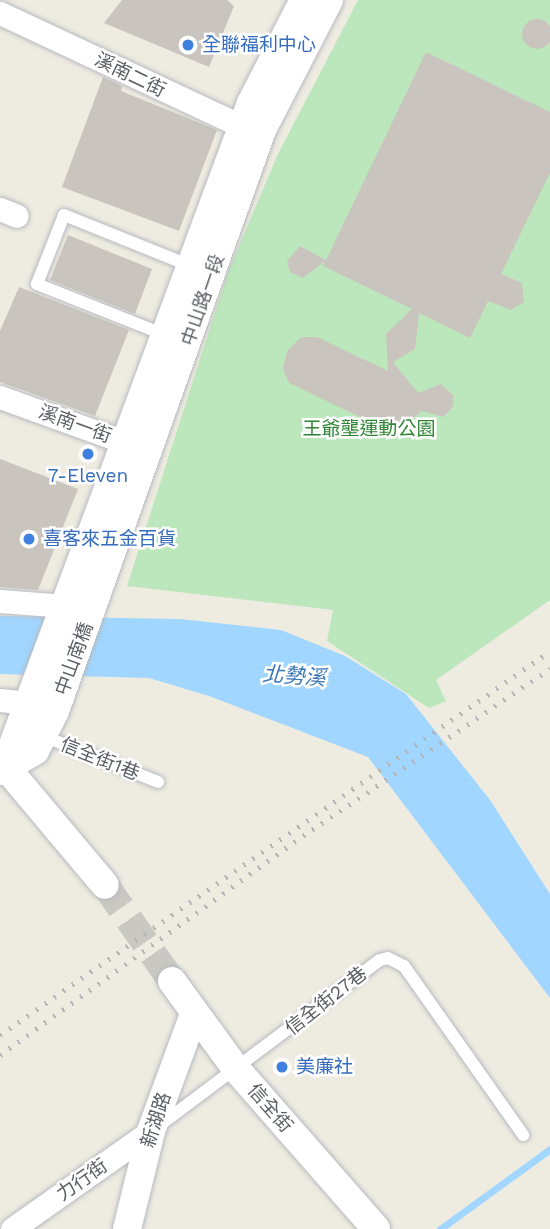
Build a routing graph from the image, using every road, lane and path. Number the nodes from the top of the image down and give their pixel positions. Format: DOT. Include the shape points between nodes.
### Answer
graph roads {
  1 [pos="304,0"];
  2 [pos="329,0"];
  3 [pos="0,13"];
  4 [pos="251,132"];
  5 [pos="191,266"];
  6 [pos="165,335"];
  7 [pos="0,397"];
  8 [pos="138,447"];
  9 [pos="0,601"];
  10 [pos="79,607"];
  11 [pos="0,701"];
  12 [pos="42,707"];
  13 [pos="43,736"];
  14 [pos="3,769"];
  15 [pos="158,782"];
  16 [pos="105,885"];
  17 [pos="172,981"];
  18 [pos="194,1014"];
  19 [pos="237,1070"];
  20 [pos="151,1131"];
  21 [pos="523,1135"];
  22 [pos="12,1229"];
  23 [pos="127,1229"];
  24 [pos="376,1229"];
  1 -- 4 [label="street, 中山路一段" via="256,92"];
  2 -- 4 [label="street, 中山路一段"];
  3 -- 4 [label="street, 溪南二街"];
  4 -- 5 [label="street, 中山路一段"];
  4 -- 8 [label="street, 中山路一段"];
  5 -- 6 [label="street, 中山路一段"];
  5 -- 6 [label="lane" via="64,215 37,284"];
  6 -- 8 [label="street, 中山路一段"];
  7 -- 8 [label="street, 溪南一街"];
  8 -- 10 [label="street, 中山路一段"];
  9 -- 10 [label="street"];
  10 -- 12 [label="street, 中山南橋"];
  11 -- 12 [label="street"];
  12 -- 13 [label="street"];
  12 -- 14 [label="street"];
  13 -- 14 [label="street" via="35,751"];
  13 -- 15 [label="lane, 信全街1巷"];
  14 -- 16 [label="street"];
  17 -- 18 [label="street, 信全街"];
  18 -- 19 [label="street, 信全街"];
  18 -- 20 [label="street, 新湖路"];
  19 -- 20 [label="lane, 信全街27巷"];
  19 -- 21 [label="lane, 信全街27巷" via="388,958 404,966"];
  19 -- 24 [label="street, 信全街"];
  20 -- 22 [label="street, 力行街"];
  20 -- 23 [label="street, 新湖路"];
}
